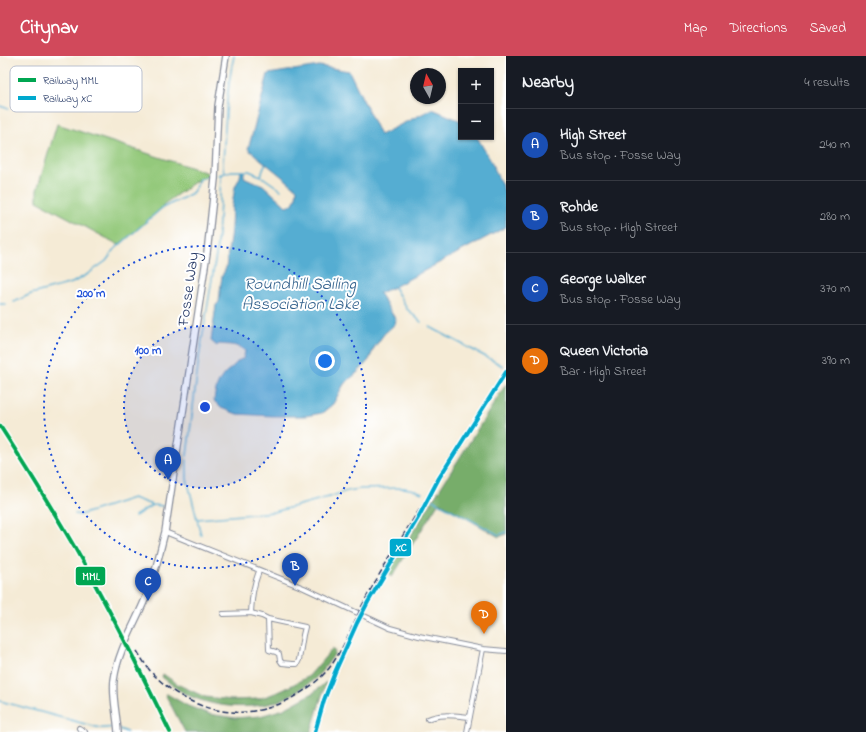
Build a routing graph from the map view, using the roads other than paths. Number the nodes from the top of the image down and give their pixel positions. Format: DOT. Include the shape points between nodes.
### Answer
graph roads {
  1 [pos="226,56"];
  2 [pos="165,532"];
  3 [pos="259,571"];
  4 [pos="251,613"];
  5 [pos="223,614"];
  6 [pos="268,619"];
  7 [pos="483,649"];
  8 [pos="506,652"];
  9 [pos="470,717"];
  10 [pos="428,720"];
  11 [pos="79,728"];
  12 [pos="85,732"];
  13 [pos="118,732"];
  14 [pos="467,732"];
  1 -- 2 [label="street, Fosse Way" via="218,106 207,253"];
  2 -- 3 [label="street"];
  2 -- 13 [label="street, Fosse Way" via="146,597 117,664 114,702"];
  3 -- 4 [label="street" via="254,583"];
  3 -- 7 [label="street" via="304,588 390,628"];
  4 -- 5 [label="street"];
  4 -- 6 [label="street"];
  6 -- 6 [label="street" via="269,650 279,654 282,663 297,664 305,627"];
  7 -- 8 [label="street"];
  7 -- 9 [label="street"];
  9 -- 10 [label="street" via="434,716"];
  9 -- 14 [label="street"];
  11 -- 12 [label="street"];
}
